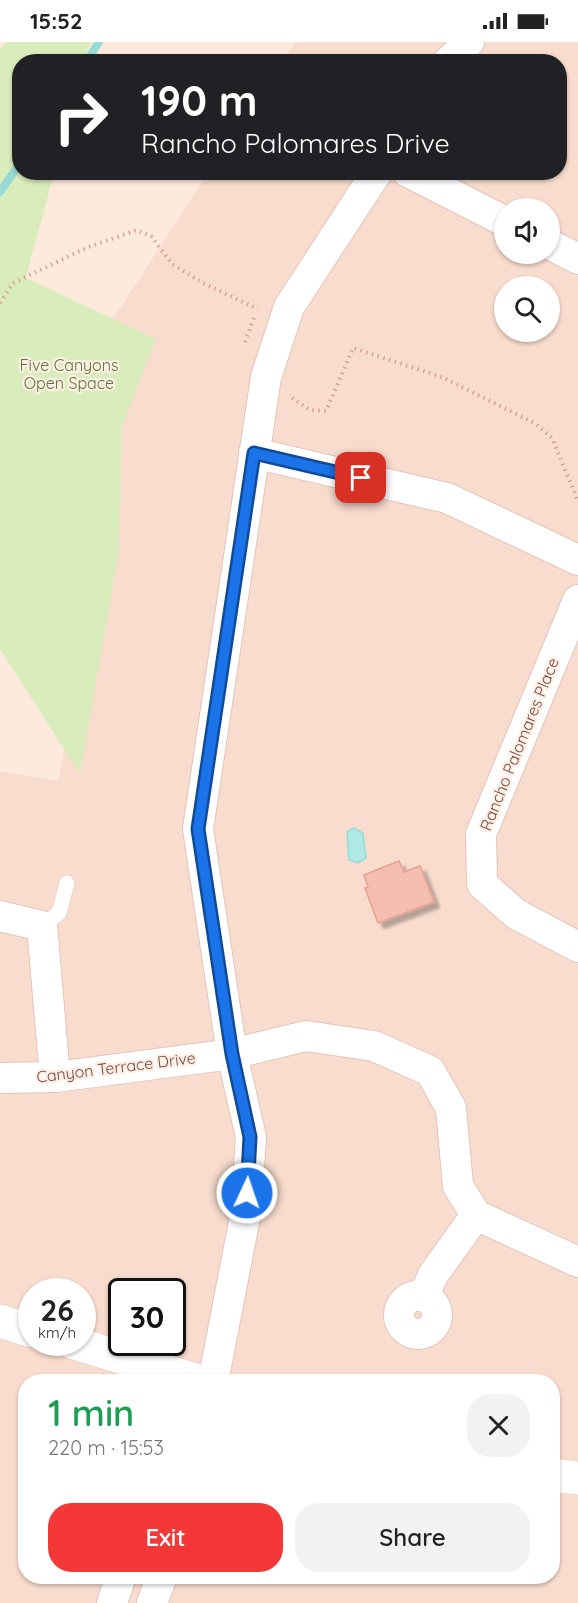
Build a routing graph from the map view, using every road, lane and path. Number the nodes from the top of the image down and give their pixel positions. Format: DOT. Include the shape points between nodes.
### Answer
graph roads {
  1 [pos="469,42"];
  2 [pos="456,54"];
  3 [pos="372,180"];
  4 [pos="424,180"];
  5 [pos="494,216"];
  6 [pos="560,250"];
  7 [pos="578,259"];
  8 [pos="525,419"];
  9 [pos="254,453"];
  10 [pos="578,501"];
  11 [pos="578,560"];
  12 [pos="578,600"];
  13 [pos="67,882"];
  14 [pos="0,916"];
  15 [pos="42,926"];
  16 [pos="578,946"];
  17 [pos="232,1054"];
  18 [pos="55,1077"];
  19 [pos="0,1078"];
  20 [pos="476,1215"];
  21 [pos="578,1262"];
  22 [pos="424,1296"];
  23 [pos="0,1321"];
  24 [pos="18,1327"];
  25 [pos="96,1350"];
  26 [pos="176,1374"];
  27 [pos="215,1374"];
  28 [pos="560,1475"];
  29 [pos="578,1478"];
  30 [pos="118,1584"];
  31 [pos="159,1584"];
  32 [pos="112,1603"];
  33 [pos="152,1603"];
  1 -- 2 [label="street"];
  3 -- 9 [label="street" via="289,307 266,377"];
  4 -- 5 [label="street"];
  6 -- 7 [label="street"];
  8 -- 10 [label="path" via="552,438"];
  9 -- 11 [label="street" via="447,498"];
  9 -- 17 [label="street" via="198,829"];
  12 -- 16 [label="street, Rancho Palomares Place" via="481,834 482,884 516,914"];
  13 -- 15 [label="lane" via="59,913"];
  14 -- 15 [label="street"];
  15 -- 18 [label="street"];
  17 -- 18 [label="street, Canyon Terrace Drive"];
  17 -- 20 [label="street, Canyon Terrace Drive" via="306,1036 374,1046 430,1071 451,1108 458,1185"];
  17 -- 27 [label="street" via="250,1137 249,1159 246,1212"];
  18 -- 19 [label="street, Canyon Terrace Drive"];
  20 -- 21 [label="street"];
  20 -- 22 [label="street" via="433,1275"];
  23 -- 24 [label="main road"];
  25 -- 26 [label="main road"];
  28 -- 29 [label="main road"];
  30 -- 32 [label="street"];
  31 -- 33 [label="street"];
}
